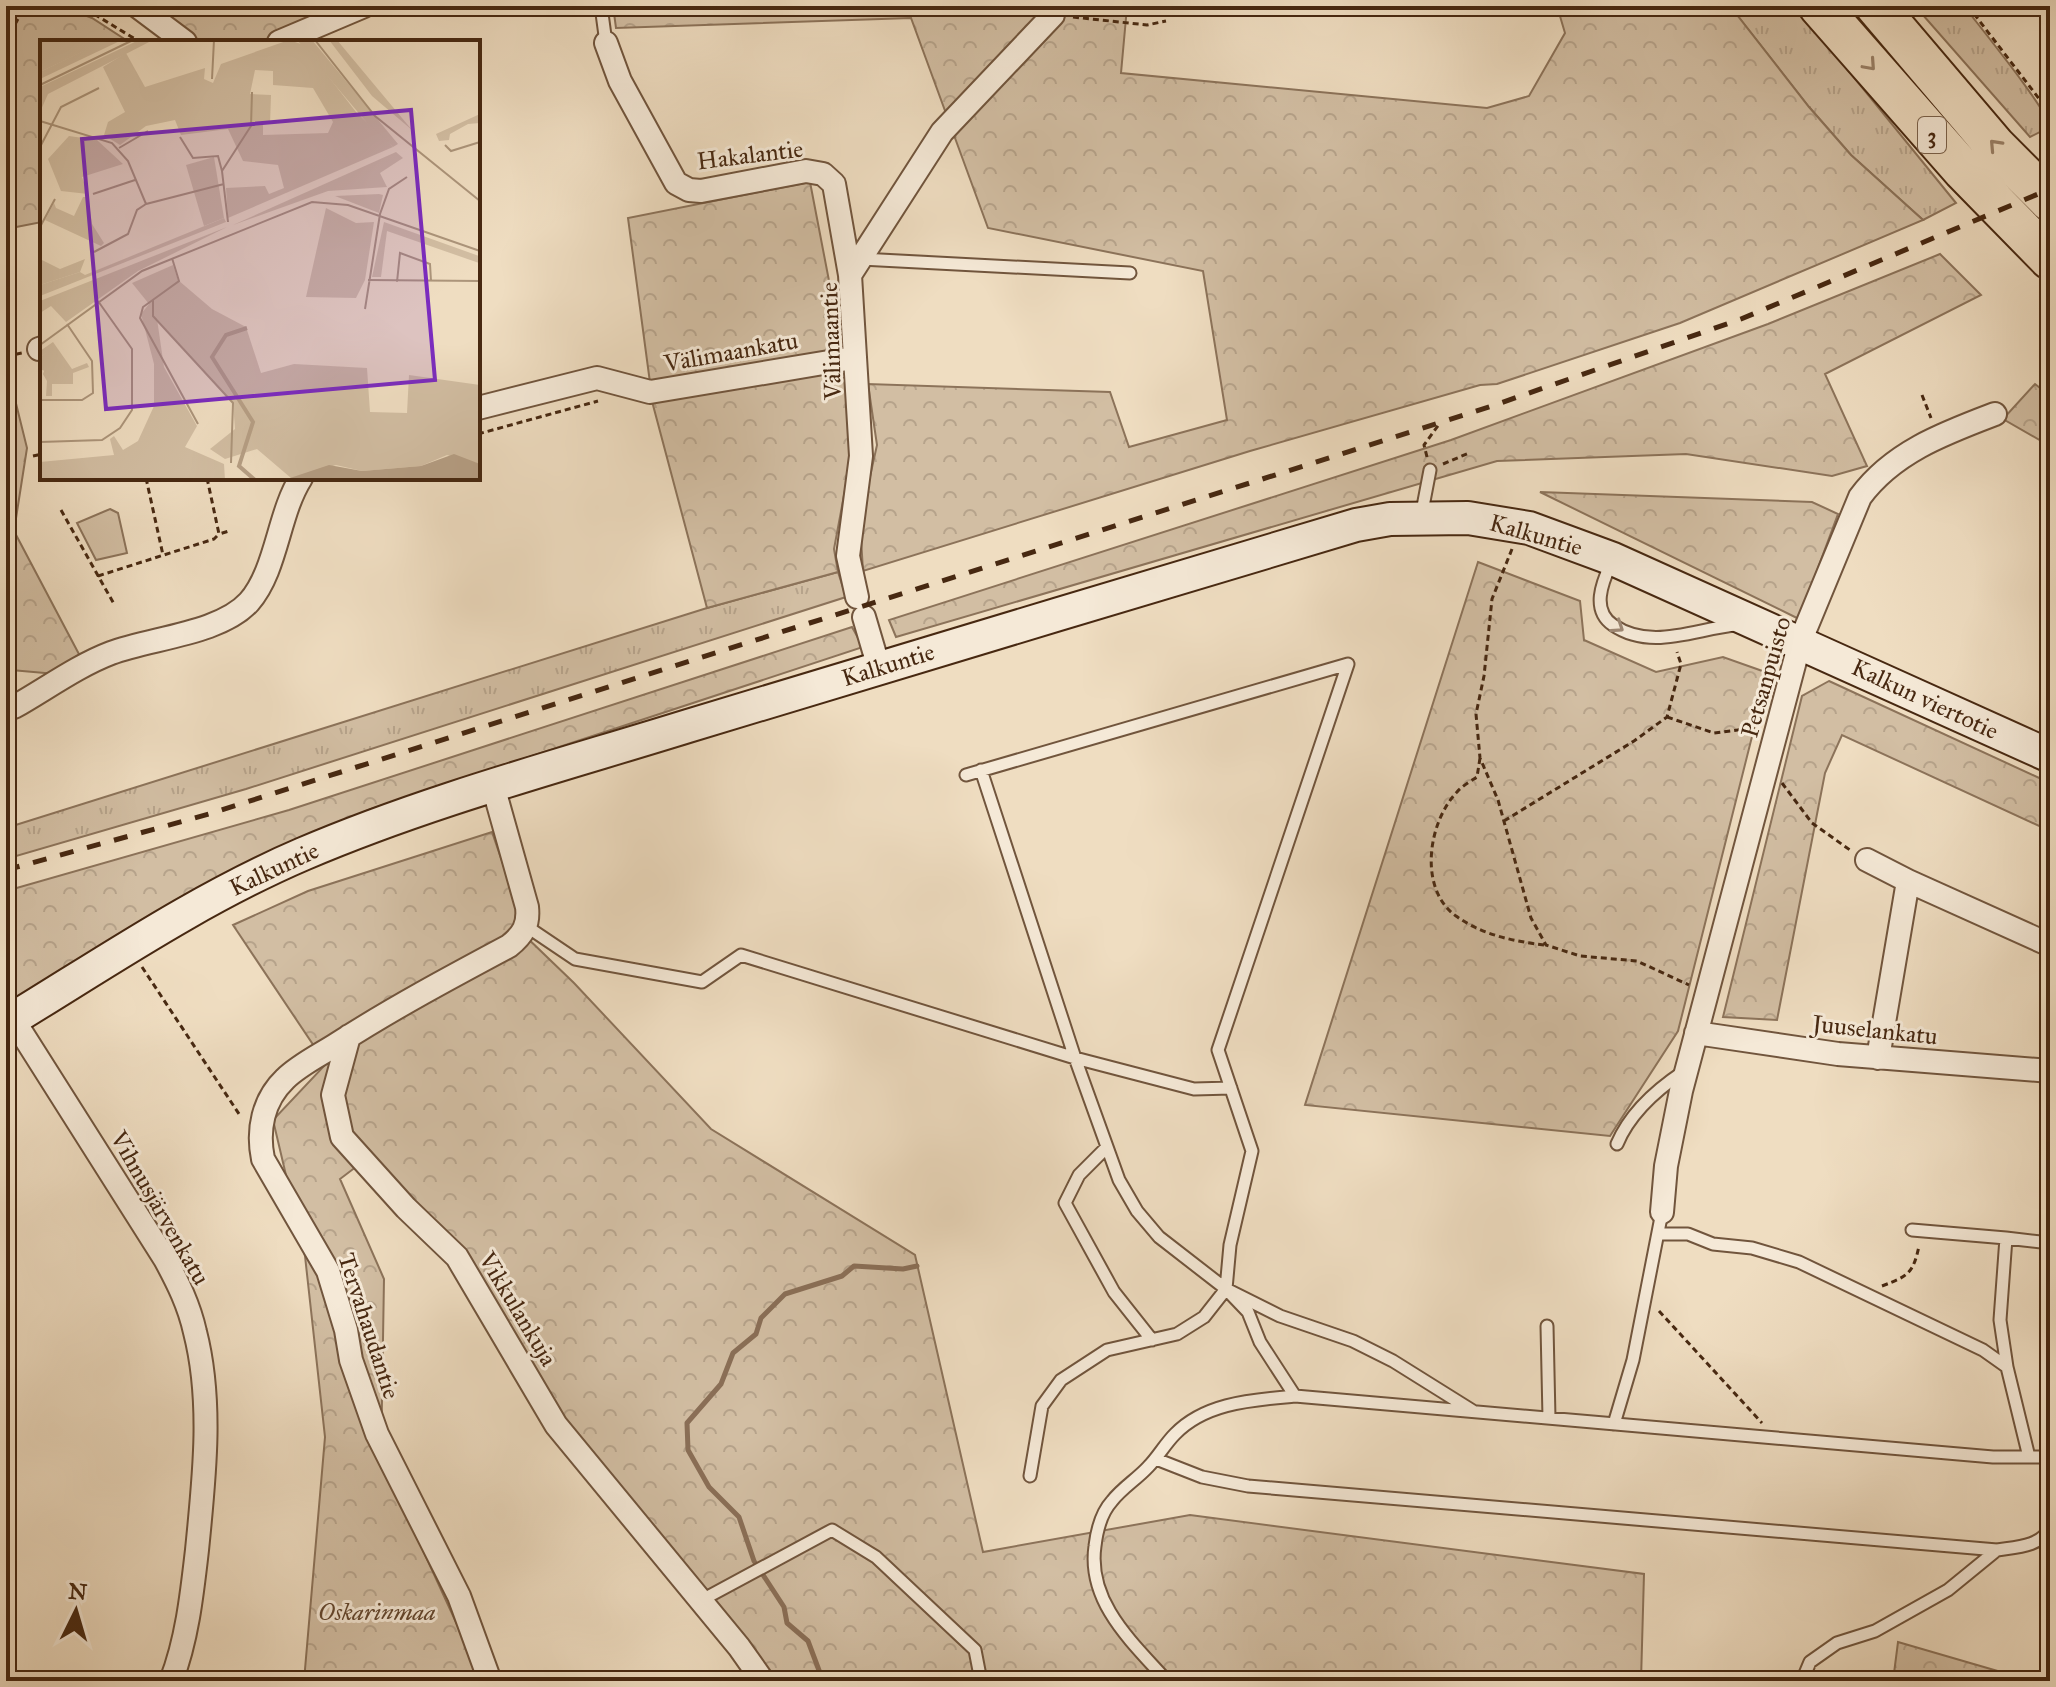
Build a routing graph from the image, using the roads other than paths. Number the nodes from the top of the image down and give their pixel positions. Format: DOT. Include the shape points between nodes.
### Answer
graph roads {
  1 [pos="137,6"];
  2 [pos="364,6"];
  3 [pos="601,6"];
  4 [pos="1819,6"];
  5 [pos="1876,6"];
  6 [pos="1053,11"];
  7 [pos="182,40"];
  8 [pos="284,40"];
  9 [pos="606,43"];
  10 [pos="2050,201"];
  11 [pos="2050,259"];
  12 [pos="855,267"];
  13 [pos="1130,273"];
  14 [pos="853,358"];
  15 [pos="480,407"];
  16 [pos="1995,414"];
  17 [pos="1430,470"];
  18 [pos="300,480"];
  19 [pos="1421,518"];
  20 [pos="1613,559"];
  21 [pos="1758,623"];
  22 [pos="1800,642"];
  23 [pos="879,668"];
  24 [pos="14,707"];
  25 [pos="2050,756"];
  26 [pos="981,770"];
  27 [pos="966,775"];
  28 [pos="493,786"];
  29 [pos="1867,860"];
  30 [pos="1908,881"];
  31 [pos="526,926"];
  32 [pos="2050,945"];
  33 [pos="10,1021"];
  34 [pos="1696,1033"];
  35 [pos="349,1036"];
  36 [pos="1075,1058"];
  37 [pos="1878,1058"];
  38 [pos="1686,1070"];
  39 [pos="2050,1071"];
  40 [pos="1231,1088"];
  41 [pos="1617,1144"];
  42 [pos="1107,1147"];
  43 [pos="1660,1223"];
  44 [pos="1916,1230"];
  45 [pos="2006,1238"];
  46 [pos="2050,1243"];
  47 [pos="1226,1289"];
  48 [pos="1547,1326"];
  49 [pos="1152,1340"];
  50 [pos="2007,1367"];
  51 [pos="1295,1396"];
  52 [pos="1473,1412"];
  53 [pos="1549,1418"];
  54 [pos="1614,1424"];
  55 [pos="2029,1457"];
  56 [pos="2050,1457"];
  57 [pos="1156,1459"];
  58 [pos="1030,1476"];
  59 [pos="2049,1537"];
  60 [pos="1997,1550"];
  61 [pos="700,1601"];
  62 [pos="171,1681"];
  63 [pos="490,1681"];
  64 [pos="763,1681"];
  65 [pos="981,1681"];
  66 [pos="1167,1681"];
  67 [pos="1802,1681"];
  1 -- 7 [label="street"];
  2 -- 8 [label="street"];
  3 -- 9 [label="lane, Hakalantie"];
  4 -- 11 [label="highway, 3, one-way" via="1963,170"];
  10 -- 5 [label="highway, 3, one-way" via="1995,146"];
  6 -- 12 [label="street, Välimaantie" via="942,132"];
  9 -- 12 [label="street, Hakalantie" via="620,81 676,183 701,191 806,171 823,174 834,184"];
  12 -- 13 [label="lane"];
  12 -- 14 [label="street, Välimaantie"];
  14 -- 15 [label="street, Välimaankatu" via="650,392 597,378"];
  14 -- 23 [label="street, Välimaantie" via="861,456 848,556"];
  16 -- 22 [label="street, Petsanpuisto" via="1939,436 1874,479 1860,497"];
  17 -- 19 [label="lane"];
  18 -- 24 [label="street" via="260,585 248,603 212,624 112,652"];
  19 -- 20 [label="street, Kalkuntie" via="1468,518 1529,528"];
  19 -- 23 [label="street, Kalkuntie" via="1356,525"];
  20 -- 21 [label="street, Kalkuntie"];
  20 -- 21 [label="lane, one-way" via="1600,593 1601,606 1608,622 1622,631 1639,637 1672,636"];
  21 -- 22 [label="street, Kalkuntie"];
  22 -- 25 [label="street, Kalkun viertotie"];
  22 -- 34 [label="street, Petsanpuisto"];
  23 -- 28 [label="street, Kalkuntie"];
  26 -- 27 [label="lane"];
  26 -- 36 [label="lane"];
  26 -- 40 [label="lane" via="1348,664 1218,1050"];
  28 -- 31 [label="street" via="527,907"];
  28 -- 33 [label="street, Kalkuntie" via="350,835 269,870"];
  29 -- 30 [label="street"];
  30 -- 32 [label="street"];
  30 -- 37 [label="street"];
  31 -- 35 [label="street" via="509,946"];
  31 -- 36 [label="lane" via="575,959 702,982 741,955"];
  33 -- 62 [label="street, Vihnusjärvenkatu" via="165,1259 196,1334 205,1418 201,1508 192,1594"];
  34 -- 37 [label="street, Juuselankatu"];
  34 -- 38 [label="street, Petsanpuisto"];
  35 -- 61 [label="street, Vikkulankuja" via="333,1095 342,1137 457,1257 556,1425"];
  35 -- 63 [label="street, Tervahaudantie" via="284,1079 260,1128 263,1159 328,1271 377,1434 459,1596"];
  36 -- 40 [label="lane" via="1194,1089"];
  36 -- 42 [label="lane"];
  37 -- 39 [label="street, Juuselankatu"];
  38 -- 41 [label="lane" via="1638,1110"];
  38 -- 43 [label="street, Petsanpuisto" via="1667,1157"];
  40 -- 47 [label="lane" via="1252,1151 1230,1245"];
  42 -- 47 [label="lane" via="1137,1211 1159,1237"];
  42 -- 49 [label="lane" via="1079,1175 1065,1203 1114,1292"];
  43 -- 50 [label="lane" via="1713,1244 1752,1248 1799,1262 1983,1350"];
  43 -- 54 [label="lane" via="1630,1374"];
  44 -- 45 [label="lane"];
  45 -- 46 [label="lane"];
  45 -- 50 [label="lane" via="2000,1320"];
  47 -- 49 [label="lane" via="1204,1317 1177,1334"];
  47 -- 51 [label="lane" via="1248,1312 1260,1342"];
  47 -- 52 [label="lane" via="1280,1316 1353,1341"];
  48 -- 53 [label="lane"];
  49 -- 58 [label="lane" via="1107,1350 1061,1380 1042,1406"];
  50 -- 55 [label="lane"];
  51 -- 52 [label="lane"];
  51 -- 57 [label="lane" via="1236,1402 1202,1415 1176,1432"];
  52 -- 53 [label="lane"];
  53 -- 54 [label="lane"];
  54 -- 55 [label="lane"];
  55 -- 56 [label="lane"];
  57 -- 60 [label="lane" via="1202,1477 1248,1486"];
  57 -- 66 [label="lane" via="1111,1501 1097,1526 1092,1565 1101,1598"];
  59 -- 60 [label="lane"];
  60 -- 67 [label="lane" via="1948,1590 1875,1631 1837,1643 1810,1662"];
  61 -- 64 [label="street, Vikkulankuja"];
  61 -- 65 [label="lane" via="832,1530 876,1557 975,1650"];
}
